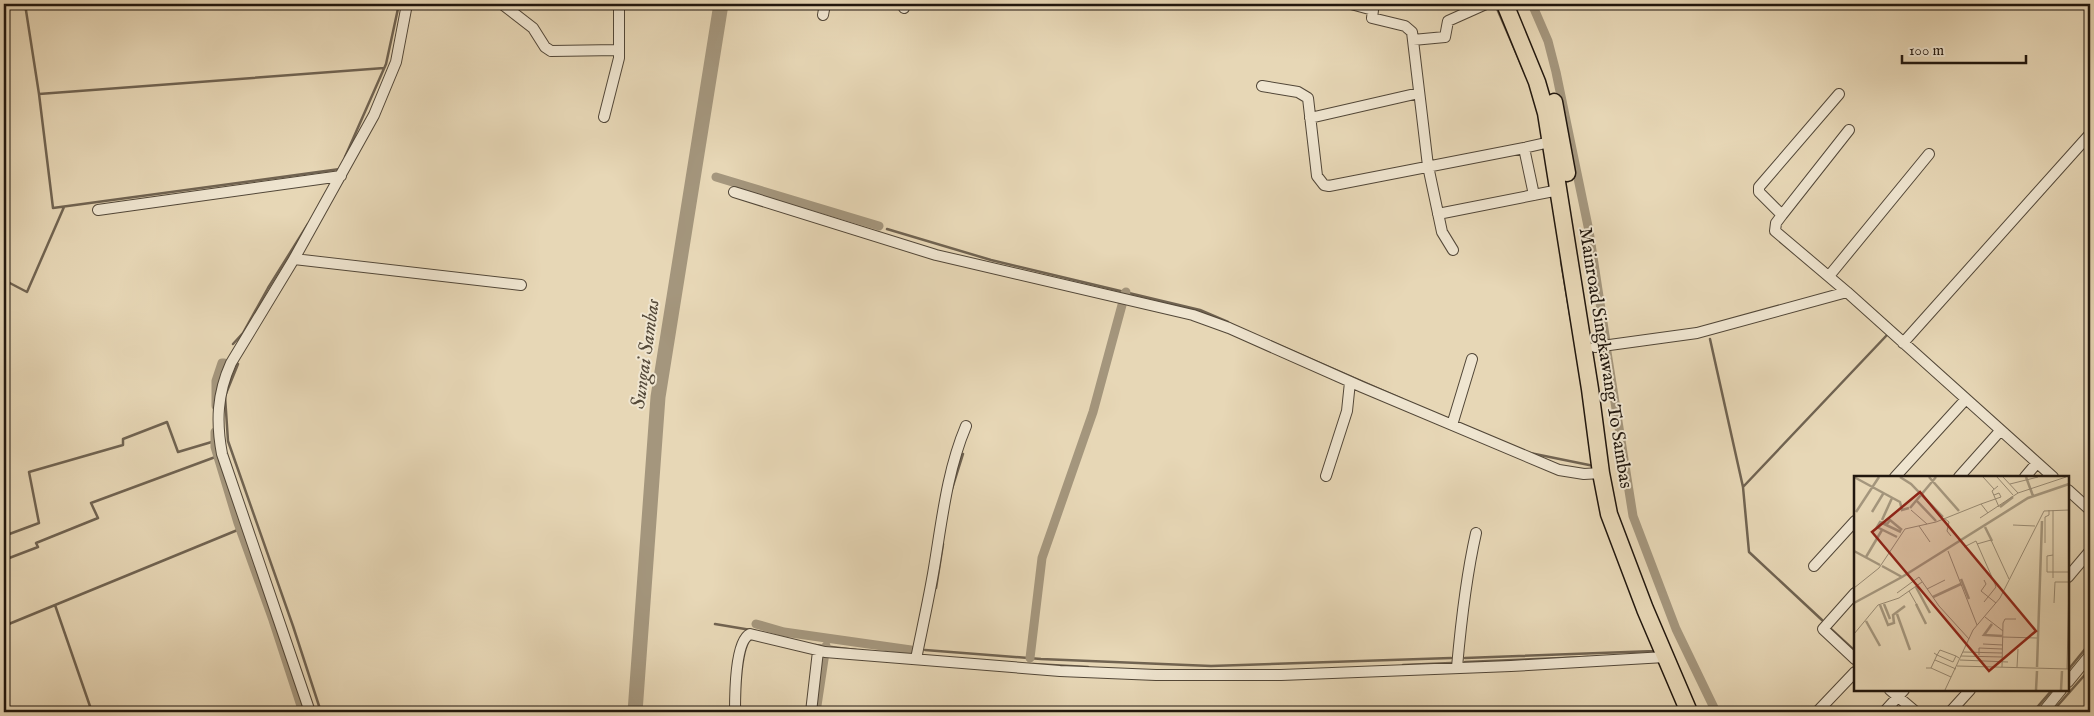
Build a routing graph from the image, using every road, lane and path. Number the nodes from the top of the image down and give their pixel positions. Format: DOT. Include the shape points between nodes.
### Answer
graph roads {
  1 [pos="407,4"];
  2 [pos="502,4"];
  3 [pos="619,4"];
  4 [pos="825,4"];
  5 [pos="1351,4"];
  6 [pos="1505,4"];
  7 [pos="1517,4"];
  8 [pos="1481,6"];
  9 [pos="823,15"];
  10 [pos="1413,40"];
  11 [pos="618,50"];
  12 [pos="1262,86"];
  13 [pos="1419,93"];
  14 [pos="1839,94"];
  15 [pos="604,116"];
  16 [pos="1310,118"];
  17 [pos="1849,130"];
  18 [pos="2090,134"];
  19 [pos="1550,142"];
  20 [pos="1524,148"];
  21 [pos="1929,154"];
  22 [pos="1428,166"];
  23 [pos="340,176"];
  24 [pos="1558,190"];
  25 [pos="734,192"];
  26 [pos="1534,195"];
  27 [pos="98,210"];
  28 [pos="1438,214"];
  29 [pos="1782,215"];
  30 [pos="1453,250"];
  31 [pos="294,259"];
  32 [pos="1829,276"];
  33 [pos="521,285"];
  34 [pos="1847,292"];
  35 [pos="1582,301"];
  36 [pos="1903,342"];
  37 [pos="1595,347"];
  38 [pos="1472,359"];
  39 [pos="1350,382"];
  40 [pos="1966,399"];
  41 [pos="1452,425"];
  42 [pos="966,426"];
  43 [pos="2000,431"];
  44 [pos="2036,464"];
  45 [pos="1601,473"];
  46 [pos="1326,476"];
  47 [pos="1896,476"];
  48 [pos="1960,476"];
  49 [pos="2026,476"];
  50 [pos="2051,476"];
  51 [pos="2070,496"];
  52 [pos="2090,510"];
  53 [pos="1854,522"];
  54 [pos="1476,533"];
  55 [pos="2090,551"];
  56 [pos="1814,566"];
  57 [pos="2069,576"];
  58 [pos="1854,594"];
  59 [pos="1651,608"];
  60 [pos="818,651"];
  61 [pos="2090,655"];
  62 [pos="1665,657"];
  63 [pos="1854,658"];
  64 [pos="916,659"];
  65 [pos="1458,667"];
  66 [pos="1854,673"];
  67 [pos="2069,681"];
  68 [pos="1969,691"];
  69 [pos="2061,691"];
  70 [pos="1901,693"];
  71 [pos="310,712"];
  72 [pos="735,712"];
  73 [pos="811,712"];
  74 [pos="1689,712"];
  75 [pos="1700,712"];
  76 [pos="1817,712"];
  77 [pos="1884,712"];
  78 [pos="1916,712"];
  79 [pos="1950,712"];
  80 [pos="2043,712"];
  1 -- 23 [label="street" via="390,78 374,115"];
  2 -- 11 [label="street" via="533,28 551,51"];
  3 -- 11 [label="street"];
  4 -- 9 [label="street"];
  5 -- 10 [label="street" via="1373,10 1372,18 1405,26 1412,32"];
  6 -- 19 [label="highway, Mainroad Singkawang To Sambas" via="1537,82"];
  7 -- 35 [label="highway, Mainroad Singkawang To Sambas" via="1539,55 1554,103 1562,140"];
  8 -- 10 [label="street" via="1448,21 1445,37"];
  10 -- 13 [label="street"];
  11 -- 15 [label="street" via="619,58"];
  12 -- 16 [label="street" via="1307,96"];
  13 -- 16 [label="street"];
  13 -- 22 [label="street"];
  14 -- 29 [label="street" via="1760,187 1762,196"];
  16 -- 22 [label="street" via="1317,176 1324,185 1339,185"];
  17 -- 29 [label="street"];
  18 -- 36 [label="street"];
  19 -- 20 [label="street"];
  19 -- 24 [label="highway, Mainroad Singkawang To Sambas"];
  20 -- 22 [label="street"];
  20 -- 26 [label="street"];
  21 -- 32 [label="street"];
  22 -- 28 [label="street"];
  23 -- 27 [label="street"];
  23 -- 31 [label="street"];
  24 -- 26 [label="street"];
  24 -- 35 [label="highway, Mainroad Singkawang To Sambas"];
  25 -- 39 [label="street" via="936,255 1193,315"];
  26 -- 28 [label="street"];
  28 -- 30 [label="street" via="1442,232"];
  29 -- 32 [label="street" via="1775,230"];
  31 -- 33 [label="street"];
  31 -- 71 [label="street" via="231,363 220,396 217,422 222,454"];
  32 -- 34 [label="street"];
  34 -- 36 [label="street"];
  34 -- 37 [label="street" via="1697,333"];
  35 -- 37 [label="highway, Mainroad Singkawang To Sambas"];
  35 -- 45 [label="highway, Mainroad Singkawang To Sambas"];
  36 -- 40 [label="street"];
  37 -- 59 [label="highway, Mainroad Singkawang To Sambas" via="1617,504"];
  38 -- 41 [label="street"];
  39 -- 41 [label="street"];
  39 -- 46 [label="street" via="1347,412"];
  40 -- 43 [label="street"];
  40 -- 47 [label="street"];
  41 -- 45 [label="street" via="1559,470"];
  42 -- 64 [label="street" via="957,447 944,500"];
  43 -- 44 [label="street"];
  43 -- 48 [label="street"];
  44 -- 49 [label="street"];
  44 -- 50 [label="street"];
  45 -- 59 [label="highway, Mainroad Singkawang To Sambas" via="1613,527"];
  51 -- 52 [label="street"];
  53 -- 56 [label="street"];
  54 -- 65 [label="street" via="1461,622"];
  55 -- 57 [label="street"];
  58 -- 63 [label="street" via="1823,629"];
  59 -- 62 [label="highway, Mainroad Singkawang To Sambas"];
  59 -- 75 [label="highway, Mainroad Singkawang To Sambas"];
  60 -- 64 [label="street"];
  60 -- 72 [label="street" via="748,635 739,657"];
  60 -- 73 [label="street"];
  61 -- 67 [label="street"];
  62 -- 65 [label="street"];
  62 -- 74 [label="highway, Mainroad Singkawang To Sambas"];
  64 -- 65 [label="street" via="1156,675 1281,675"];
  66 -- 76 [label="street"];
  68 -- 79 [label="street"];
  69 -- 80 [label="street"];
  70 -- 77 [label="street"];
  70 -- 78 [label="street"];
}
